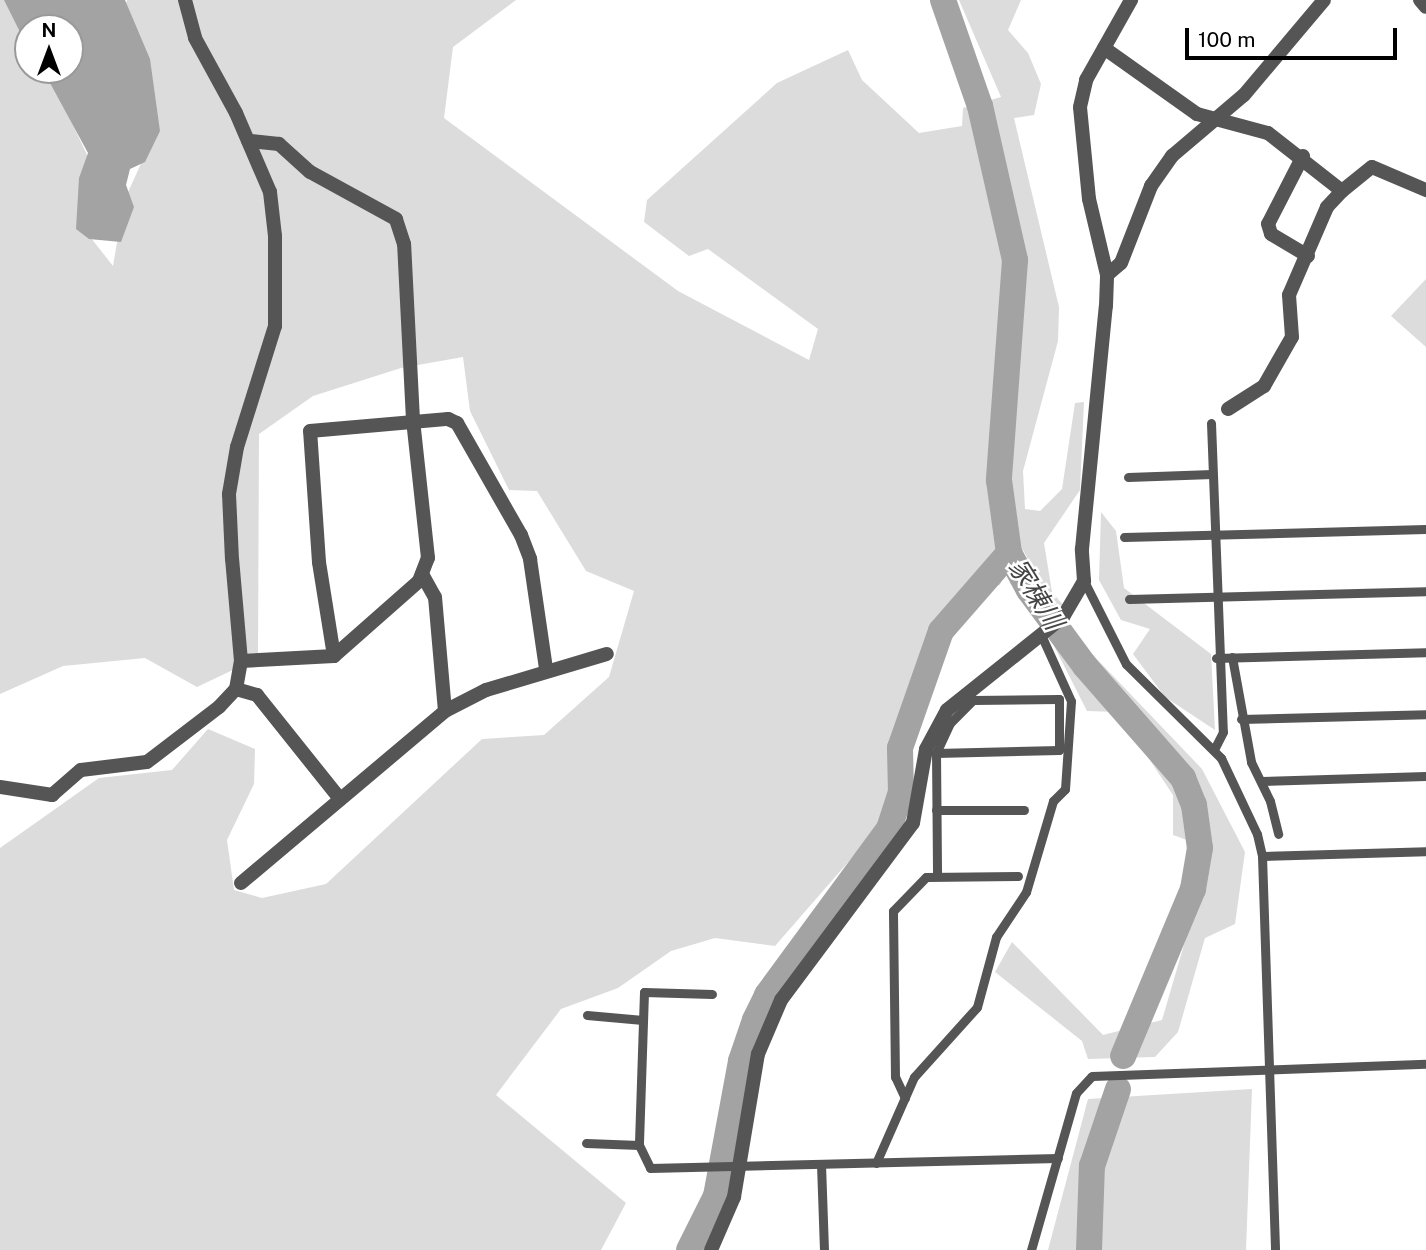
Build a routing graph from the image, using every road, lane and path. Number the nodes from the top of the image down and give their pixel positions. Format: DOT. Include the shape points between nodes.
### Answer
graph roads {
  1 [pos="185,0"];
  2 [pos="1131,0"];
  3 [pos="1324,0"];
  4 [pos="1420,0"];
  5 [pos="1426,7"];
  6 [pos="1104,48"];
  7 [pos="1215,119"];
  8 [pos="248,141"];
  9 [pos="1303,156"];
  10 [pos="1426,190"];
  11 [pos="1342,191"];
  12 [pos="1308,256"];
  13 [pos="1107,275"];
  14 [pos="1228,409"];
  15 [pos="413,419"];
  16 [pos="1211,423"];
  17 [pos="1212,474"];
  18 [pos="1128,477"];
  19 [pos="1426,529"];
  20 [pos="1214,534"];
  21 [pos="1124,537"];
  22 [pos="422,574"];
  23 [pos="1084,580"];
  24 [pos="1426,591"];
  25 [pos="1215,597"];
  26 [pos="1129,599"];
  27 [pos="1045,632"];
  28 [pos="1426,652"];
  29 [pos="607,654"];
  30 [pos="334,656"];
  31 [pos="1232,657"];
  32 [pos="1216,658"];
  33 [pos="241,662"];
  34 [pos="546,669"];
  35 [pos="236,689"];
  36 [pos="445,711"];
  37 [pos="1426,714"];
  38 [pos="1241,719"];
  39 [pos="1214,750"];
  40 [pos="936,753"];
  41 [pos="1426,776"];
  42 [pos="1261,781"];
  43 [pos="0,787"];
  44 [pos="340,799"];
  45 [pos="936,810"];
  46 [pos="1024,810"];
  47 [pos="1278,834"];
  48 [pos="1426,851"];
  49 [pos="1262,856"];
  50 [pos="937,876"];
  51 [pos="1018,876"];
  52 [pos="241,883"];
  53 [pos="712,994"];
  54 [pos="587,1015"];
  55 [pos="643,1020"];
  56 [pos="1426,1064"];
  57 [pos="1270,1069"];
  58 [pos="905,1098"];
  59 [pos="586,1143"];
  60 [pos="639,1145"];
  61 [pos="1058,1158"];
  62 [pos="876,1163"];
  63 [pos="821,1164"];
  64 [pos="739,1167"];
  65 [pos="711,1250"];
  66 [pos="824,1250"];
  67 [pos="1031,1250"];
  68 [pos="1275,1250"];
  1 -- 8 [label="street" via="195,38"];
  2 -- 6 [label="street"];
  3 -- 7 [label="street" via="1244,95"];
  4 -- 5 [label="street"];
  6 -- 7 [label="street" via="1197,114"];
  6 -- 13 [label="street" via="1086,80 1080,107 1089,200"];
  7 -- 9 [label="street" via="1243,122"];
  7 -- 13 [label="street" via="1172,156 1151,186 1121,264"];
  8 -- 15 [label="street" via="279,144 310,172 396,219 404,244"];
  8 -- 33 [label="street" via="270,192 277,275 275,326 237,447 229,494"];
  9 -- 11 [label="street"];
  9 -- 12 [label="street" via="1268,224 1271,234"];
  10 -- 11 [label="street" via="1372,167"];
  11 -- 12 [label="street" via="1327,207"];
  12 -- 14 [label="street" via="1289,295 1292,337 1264,386"];
  13 -- 23 [label="street" via="1082,549"];
  15 -- 22 [label="street" via="428,558"];
  15 -- 30 [label="street" via="310,431 319,562"];
  15 -- 34 [label="street" via="457,423 521,535 530,559"];
  16 -- 17 [label="lane"];
  17 -- 18 [label="lane"];
  17 -- 20 [label="lane"];
  19 -- 20 [label="lane"];
  20 -- 21 [label="lane"];
  20 -- 25 [label="lane"];
  22 -- 30 [label="street"];
  22 -- 36 [label="street" via="435,597"];
  23 -- 27 [label="street" via="1063,617"];
  23 -- 39 [label="lane" via="1126,664"];
  24 -- 25 [label="lane"];
  25 -- 26 [label="lane"];
  25 -- 32 [label="lane"];
  27 -- 58 [label="lane" via="1071,701 1065,789 1053,801 1026,892 996,937 977,1007 914,1077"];
  27 -- 64 [label="street" via="947,710 934,730 913,823 781,1000 766,1029"];
  28 -- 31 [label="lane"];
  29 -- 34 [label="street"];
  30 -- 33 [label="street"];
  31 -- 32 [label="lane"];
  31 -- 38 [label="lane"];
  32 -- 39 [label="lane" via="1223,732"];
  33 -- 35 [label="street"];
  34 -- 36 [label="street"];
  35 -- 43 [label="street" via="146,762 82,770 52,795"];
  35 -- 44 [label="street" via="257,695"];
  36 -- 44 [label="street"];
  37 -- 38 [label="lane"];
  38 -- 42 [label="lane"];
  39 -- 49 [label="lane"];
  40 -- 40 [label="lane" via="1059,750 1059,699 973,700 950,723"];
  40 -- 45 [label="lane"];
  41 -- 42 [label="lane"];
  42 -- 47 [label="lane"];
  44 -- 52 [label="street"];
  45 -- 46 [label="lane"];
  45 -- 50 [label="lane"];
  48 -- 49 [label="lane"];
  49 -- 57 [label="lane"];
  50 -- 51 [label="lane"];
  50 -- 58 [label="lane" via="926,877 893,911 895,1077"];
  53 -- 55 [label="lane" via="644,992"];
  54 -- 55 [label="lane"];
  55 -- 60 [label="lane"];
  56 -- 57 [label="lane"];
  57 -- 61 [label="lane" via="1092,1076 1076,1093"];
  57 -- 68 [label="lane"];
  58 -- 62 [label="lane"];
  59 -- 60 [label="lane"];
  60 -- 64 [label="lane" via="650,1168"];
  61 -- 62 [label="lane"];
  61 -- 67 [label="lane"];
  62 -- 63 [label="lane"];
  63 -- 64 [label="lane"];
  63 -- 66 [label="lane"];
  64 -- 65 [label="street" via="734,1197"];
}
